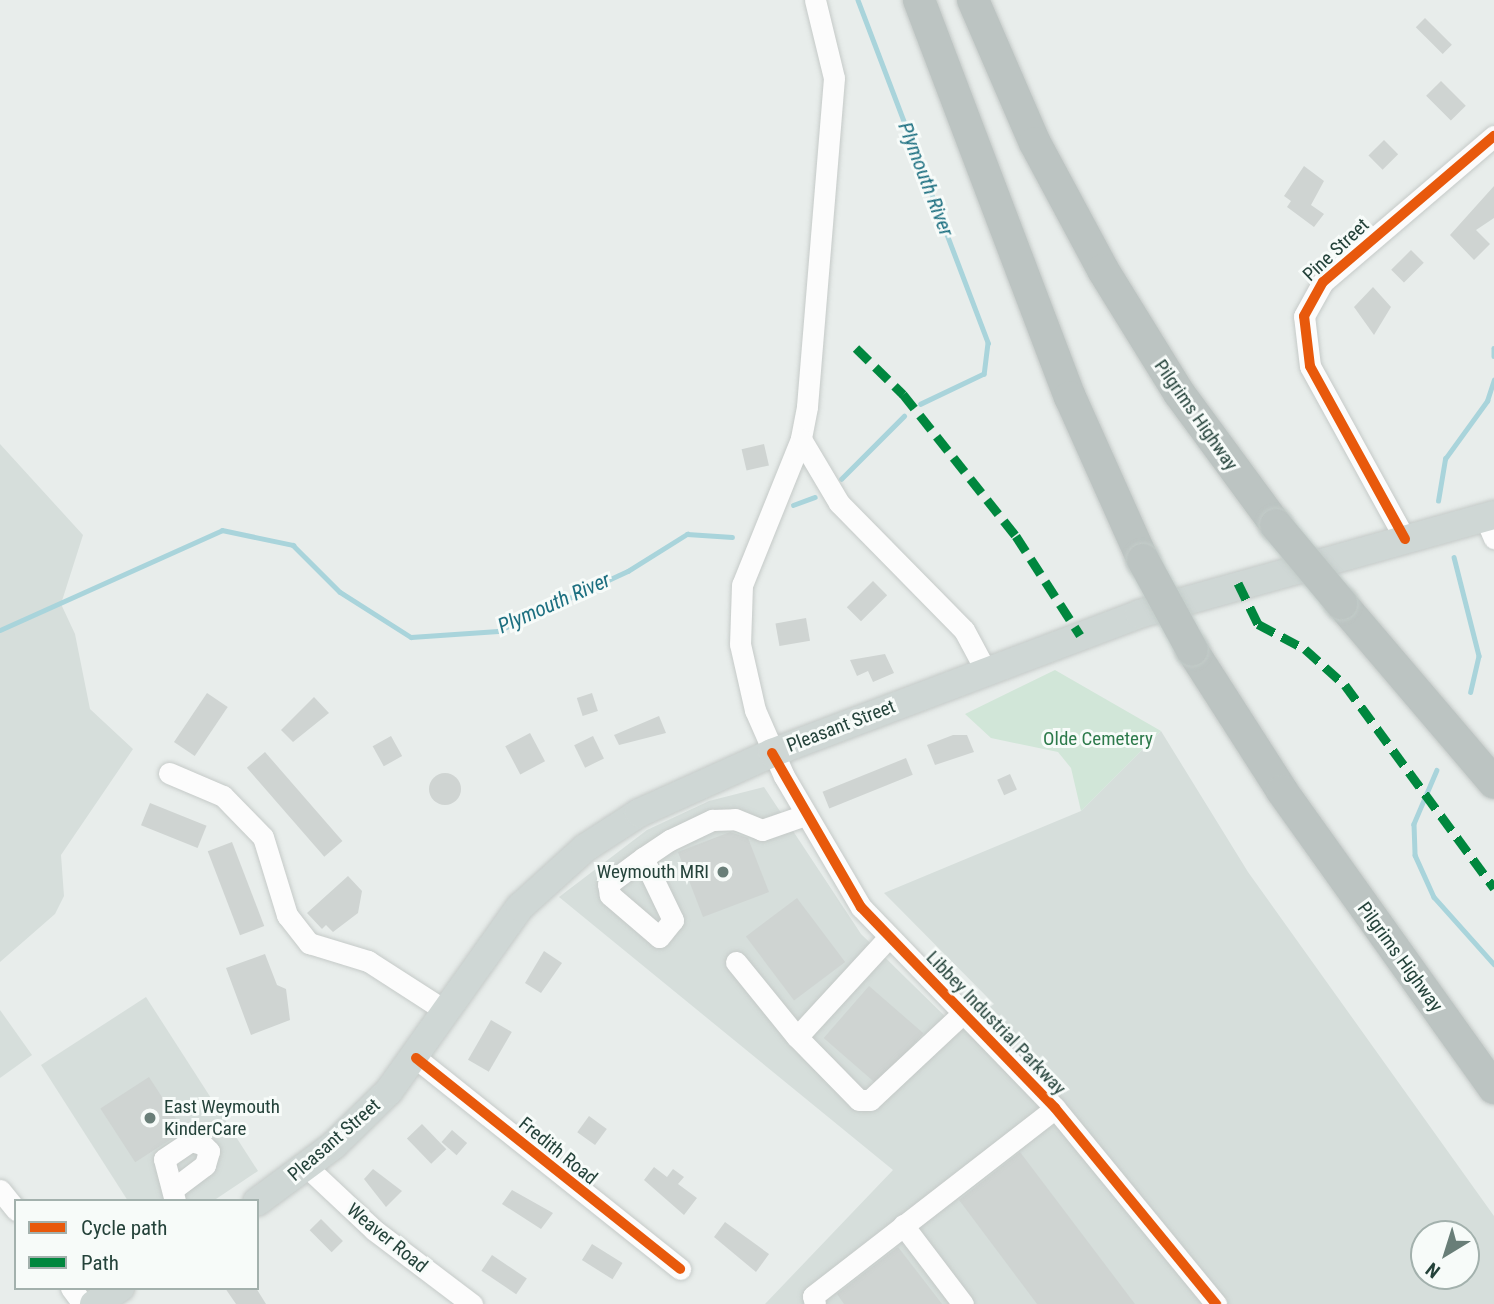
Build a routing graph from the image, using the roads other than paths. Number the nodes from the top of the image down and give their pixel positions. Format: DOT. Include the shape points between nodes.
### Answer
graph roads {
  1 [pos="815,0"];
  2 [pos="919,0"];
  3 [pos="973,0"];
  4 [pos="1494,136"];
  5 [pos="801,439"];
  6 [pos="1491,523"];
  7 [pos="1405,539"];
  8 [pos="986,671"];
  9 [pos="772,753"];
  10 [pos="169,773"];
  11 [pos="1494,783"];
  12 [pos="805,814"];
  13 [pos="643,858"];
  14 [pos="888,938"];
  15 [pos="736,962"];
  16 [pos="447,1012"];
  17 [pos="964,1012"];
  18 [pos="797,1037"];
  19 [pos="416,1058"];
  20 [pos="1494,1088"];
  21 [pos="1055,1108"];
  22 [pos="307,1167"];
  23 [pos="0,1190"];
  24 [pos="259,1201"];
  25 [pos="14,1208"];
  26 [pos="903,1225"];
  27 [pos="680,1269"];
  28 [pos="76,1290"];
  29 [pos="101,1300"];
  30 [pos="471,1304"];
  31 [pos="815,1304"];
  32 [pos="963,1304"];
  33 [pos="1216,1304"];
  1 -- 5 [label="street, Libbey Industrial Parkway" via="834,78"];
  2 -- 20 [label="highway, Pilgrims Highway, bridge" via="1070,397 1143,560 1192,650 1276,783"];
  3 -- 11 [label="highway, Pilgrims Highway, bridge" via="1035,144 1102,270 1174,385 1276,526"];
  4 -- 7 [label="street, Pine Street" via="1322,282 1304,316 1310,366"];
  5 -- 8 [label="street" via="839,503 964,630"];
  5 -- 9 [label="street, Libbey Industrial Parkway" via="752,551 739,613 747,682"];
  6 -- 7 [label="main road, Pleasant Street"];
  7 -- 8 [label="main road, Pleasant Street" via="1212,590"];
  8 -- 9 [label="main road, Pleasant Street"];
  9 -- 12 [label="street, Libbey Industrial Parkway"];
  9 -- 16 [label="main road, Pleasant Street" via="639,813 585,848 520,907"];
  10 -- 16 [label="street" via="222,796 257,829 276,864 287,915 309,943 368,961"];
  12 -- 13 [label="street" via="762,830 734,819 712,820"];
  12 -- 14 [label="street, Libbey Industrial Parkway" via="861,907"];
  14 -- 17 [label="street, Libbey Industrial Parkway"];
  14 -- 18 [label="street"];
  15 -- 18 [label="street"];
  16 -- 19 [label="main road, Pleasant Street"];
  17 -- 18 [label="street" via="870,1100 859,1100"];
  17 -- 21 [label="street, Libbey Industrial Parkway"];
  19 -- 22 [label="main road, Pleasant Street" via="363,1119"];
  19 -- 27 [label="street, Fredith Road"];
  21 -- 26 [label="street"];
  21 -- 33 [label="street, Libbey Industrial Parkway"];
  22 -- 24 [label="main road, Pleasant Street"];
  22 -- 30 [label="street, Weaver Road" via="374,1230"];
  23 -- 25 [label="street"];
  26 -- 31 [label="street" via="813,1296"];
  26 -- 32 [label="street"];
  28 -- 29 [label="street"];
}
